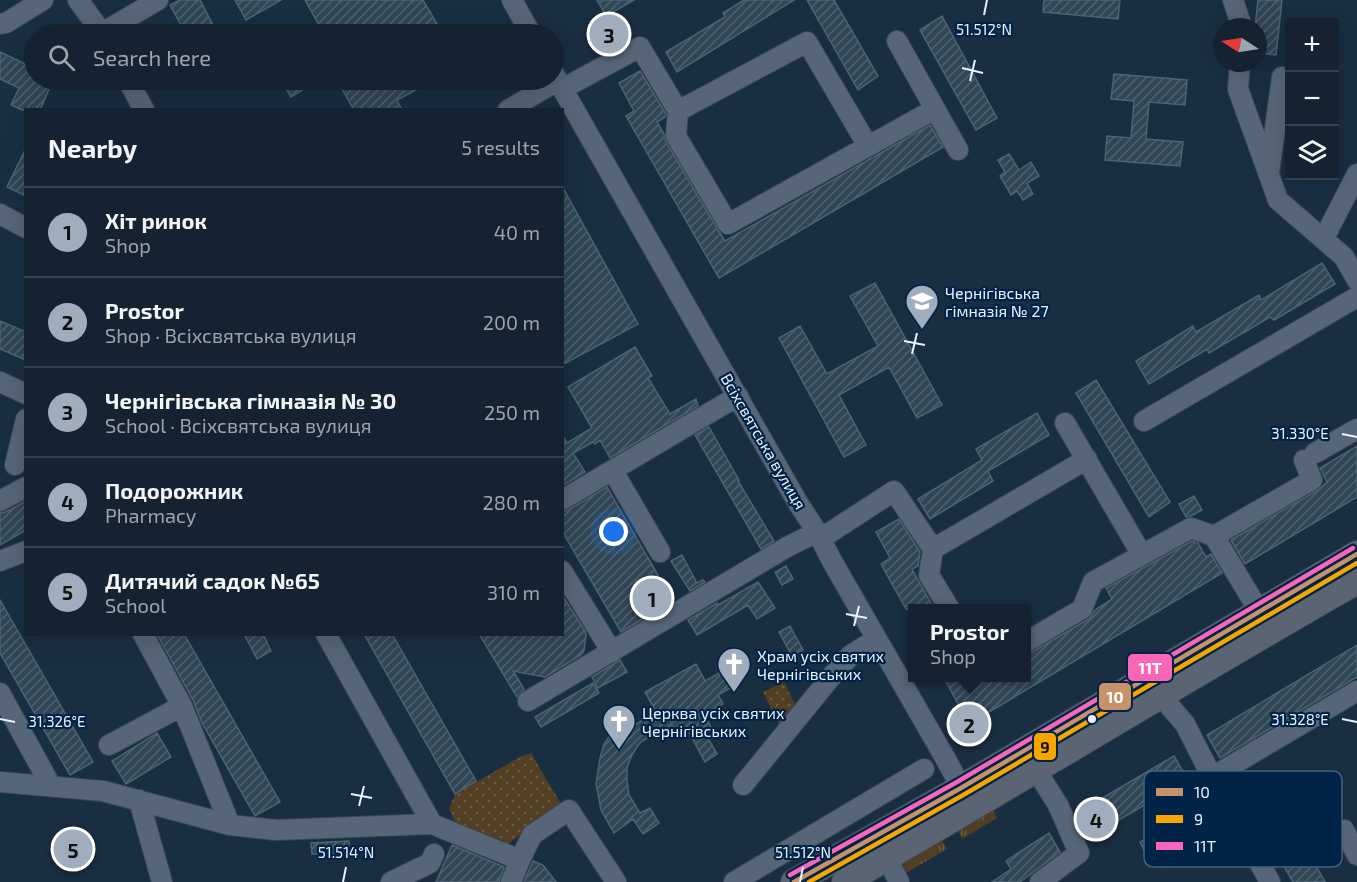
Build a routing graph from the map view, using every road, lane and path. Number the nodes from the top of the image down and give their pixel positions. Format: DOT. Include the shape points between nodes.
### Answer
graph roads {
  1 [pos="43,0"];
  2 [pos="78,0"];
  3 [pos="158,0"];
  4 [pos="512,0"];
  5 [pos="1233,0"];
  6 [pos="1245,0"];
  7 [pos="1240,18"];
  8 [pos="1244,18"];
  9 [pos="0,24"];
  10 [pos="96,24"];
  11 [pos="119,24"];
  12 [pos="525,24"];
  13 [pos="897,41"];
  14 [pos="1239,72"];
  15 [pos="1282,77"];
  16 [pos="564,79"];
  17 [pos="133,90"];
  18 [pos="542,90"];
  19 [pos="563,90"];
  20 [pos="143,108"];
  21 [pos="511,108"];
  22 [pos="935,109"];
  23 [pos="678,111"];
  24 [pos="868,146"];
  25 [pos="958,150"];
  26 [pos="1357,174"];
  27 [pos="1269,175"];
  28 [pos="0,214"];
  29 [pos="24,227"];
  30 [pos="1324,238"];
  31 [pos="1357,280"];
  32 [pos="1357,297"];
  33 [pos="0,382"];
  34 [pos="24,393"];
  35 [pos="738,396"];
  36 [pos="1144,421"];
  37 [pos="1065,423"];
  38 [pos="24,427"];
  39 [pos="1357,429"];
  40 [pos="1087,459"];
  41 [pos="14,465"];
  42 [pos="613,471"];
  43 [pos="24,488"];
  44 [pos="564,499"];
  45 [pos="0,501"];
  46 [pos="819,535"];
  47 [pos="1214,536"];
  48 [pos="933,549"];
  49 [pos="24,551"];
  50 [pos="660,552"];
  51 [pos="1357,554"];
  52 [pos="1142,555"];
  53 [pos="0,561"];
  54 [pos="564,574"];
  55 [pos="1357,581"];
  56 [pos="946,604"];
  57 [pos="1259,611"];
  58 [pos="144,636"];
  59 [pos="327,636"];
  60 [pos="876,639"];
  61 [pos="1031,639"];
  62 [pos="612,652"];
  63 [pos="1357,691"];
  64 [pos="0,693"];
  65 [pos="1161,696"];
  66 [pos="528,702"];
  67 [pos="182,706"];
  68 [pos="109,745"];
  69 [pos="924,769"];
  70 [pos="1036,770"];
  71 [pos="1209,771"];
  72 [pos="1222,771"];
  73 [pos="0,782"];
  74 [pos="743,785"];
  75 [pos="51,786"];
  76 [pos="967,798"];
  77 [pos="139,800"];
  78 [pos="432,824"];
  79 [pos="230,825"];
  80 [pos="1344,830"];
  81 [pos="1357,855"];
  82 [pos="887,858"];
  83 [pos="520,860"];
  84 [pos="1262,867"];
  85 [pos="162,882"];
  86 [pos="391,882"];
  87 [pos="422,882"];
  88 [pos="511,882"];
  89 [pos="616,882"];
  90 [pos="734,882"];
  91 [pos="794,882"];
  92 [pos="845,882"];
  93 [pos="899,882"];
  94 [pos="1040,882"];
  95 [pos="1270,882"];
  1 -- 9 [label="street"];
  2 -- 10 [label="street"];
  3 -- 11 [label="street"];
  4 -- 12 [label="street"];
  5 -- 7 [label="street"];
  6 -- 8 [label="street"];
  13 -- 22 [label="street"];
  14 -- 27 [label="street" via="1238,89"];
  15 -- 27 [label="street"];
  16 -- 23 [label="street" via="640,47"];
  17 -- 20 [label="street"];
  18 -- 21 [label="street"];
  19 -- 35 [label="street, Всіхсвятська вулиця"];
  22 -- 24 [label="street"];
  22 -- 25 [label="street"];
  23 -- 24 [label="street" via="807,42"];
  23 -- 24 [label="street" via="676,136 728,224"];
  26 -- 30 [label="street"];
  27 -- 30 [label="street" via="1278,200"];
  28 -- 29 [label="street"];
  30 -- 31 [label="street" via="1344,257"];
  32 -- 36 [label="street"];
  33 -- 34 [label="street"];
  35 -- 42 [label="street"];
  35 -- 46 [label="street, Всіхсвятська вулиця"];
  37 -- 40 [label="street"];
  38 -- 41 [label="street"];
  39 -- 47 [label="street" via="1309,456 1312,480"];
  40 -- 48 [label="street"];
  40 -- 52 [label="street"];
  42 -- 44 [label="street"];
  42 -- 50 [label="street"];
  43 -- 45 [label="street"];
  46 -- 48 [label="street" via="894,491"];
  46 -- 60 [label="street, Всіхсвятська вулиця"];
  46 -- 62 [label="street" via="787,547"];
  47 -- 52 [label="street" via="1191,528"];
  47 -- 57 [label="street"];
  48 -- 56 [label="street" via="929,575"];
  49 -- 53 [label="street"];
  51 -- 57 [label="main road"];
  52 -- 61 [label="street" via="1093,582 1082,609"];
  54 -- 62 [label="street"];
  55 -- 65 [label="main road"];
  57 -- 76 [label="main road"];
  58 -- 67 [label="street"];
  59 -- 78 [label="street"];
  60 -- 74 [label="street" via="851,655"];
  60 -- 76 [label="street, Всіхсвятська вулиця"];
  62 -- 66 [label="street"];
  63 -- 72 [label="street"];
  64 -- 75 [label="street"];
  65 -- 70 [label="main road"];
  65 -- 71 [label="street" via="1185,724"];
  67 -- 68 [label="street"];
  67 -- 79 [label="street"];
  69 -- 90 [label="street" via="764,858"];
  70 -- 76 [label="main road"];
  70 -- 94 [label="street" via="1058,805 1079,853"];
  73 -- 75 [label="street"];
  75 -- 77 [label="street" via="103,790"];
  76 -- 82 [label="main road"];
  76 -- 91 [label="main road"];
  77 -- 79 [label="street"];
  77 -- 85 [label="street"];
  78 -- 79 [label="street" via="276,830"];
  78 -- 83 [label="street"];
  80 -- 81 [label="street"];
  82 -- 92 [label="main road"];
  82 -- 93 [label="street"];
  83 -- 88 [label="street"];
  83 -- 89 [label="street" via="532,836 569,810"];
  84 -- 95 [label="street"];
  86 -- 87 [label="street" via="432,859"];
}
